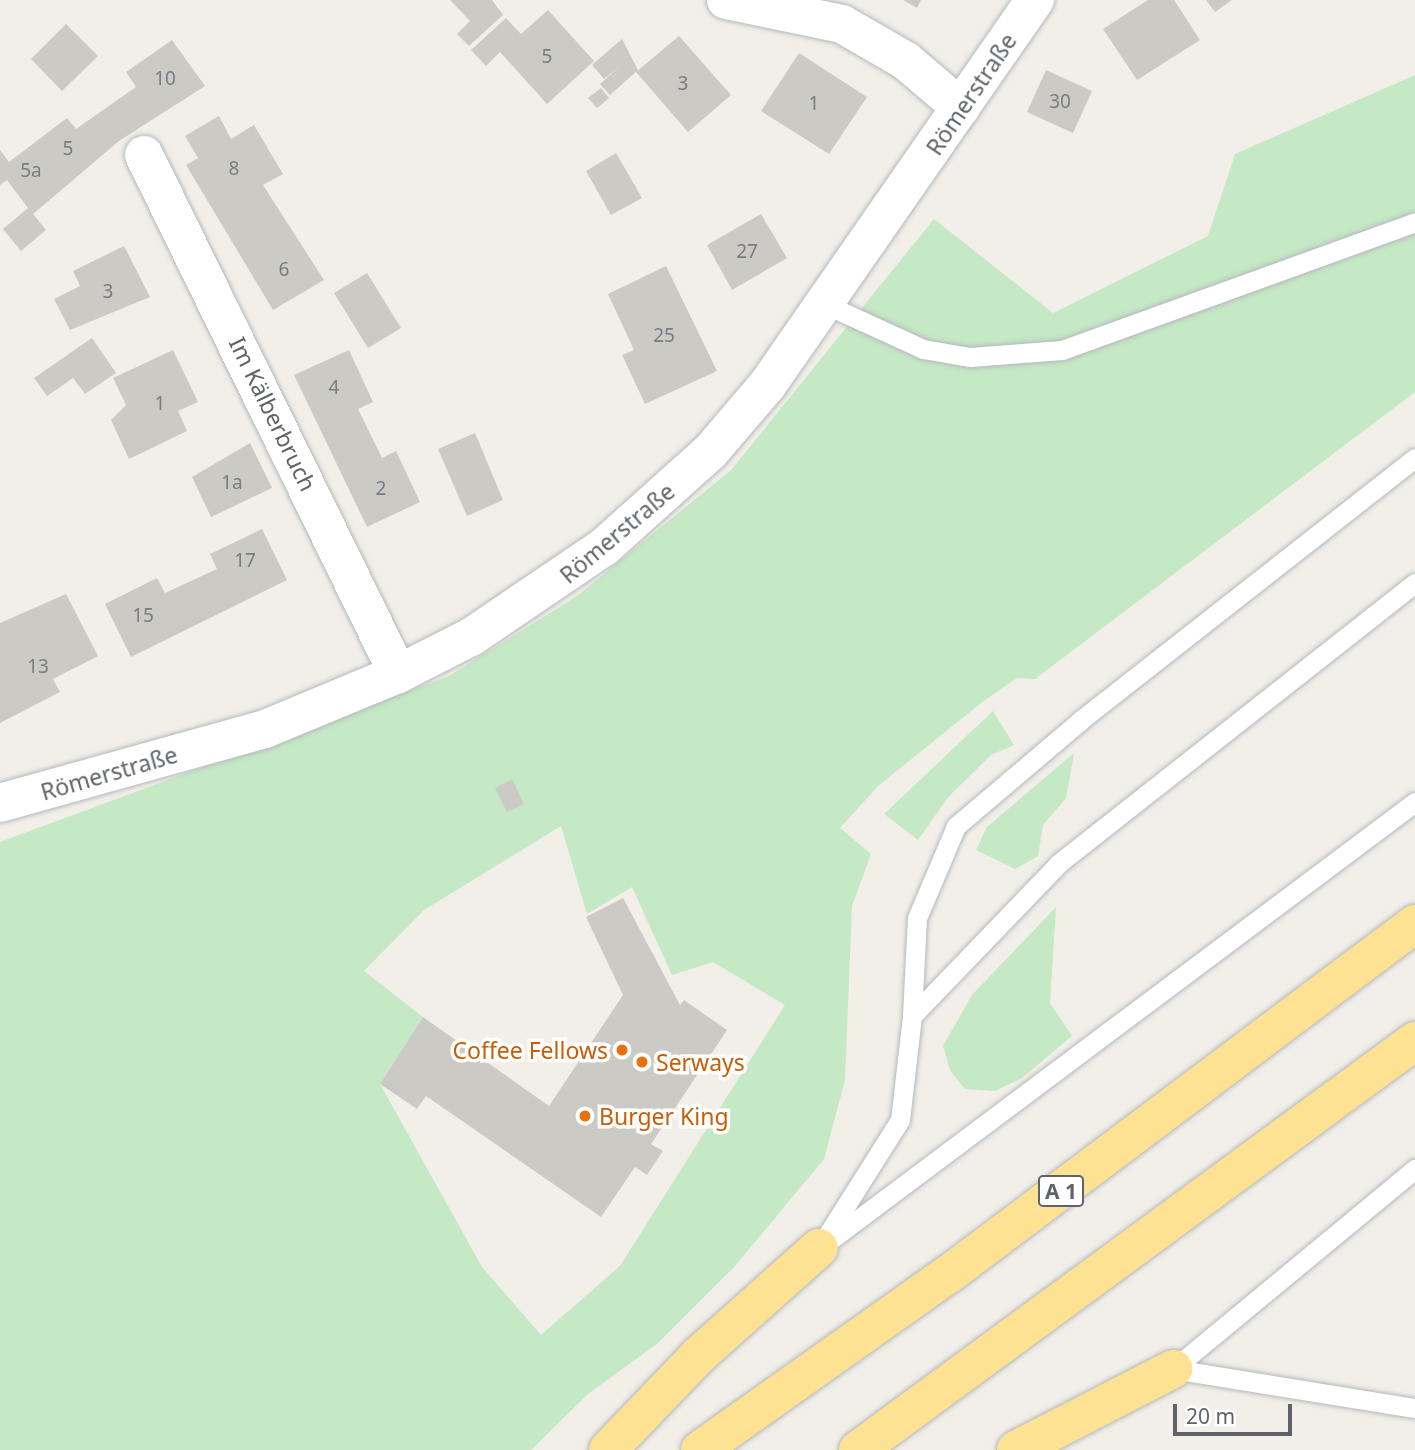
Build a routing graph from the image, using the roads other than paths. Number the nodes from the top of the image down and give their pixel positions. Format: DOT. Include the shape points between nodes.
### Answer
graph roads {
  1 [pos="726,0"];
  2 [pos="1035,0"];
  3 [pos="961,108"];
  4 [pos="144,155"];
  5 [pos="1415,222"];
  6 [pos="827,305"];
  7 [pos="1415,458"];
  8 [pos="1415,583"];
  9 [pos="398,674"];
  10 [pos="0,803"];
  11 [pos="1415,803"];
  12 [pos="1415,924"];
  13 [pos="912,1016"];
  14 [pos="1415,1041"];
  15 [pos="1415,1169"];
  16 [pos="819,1248"];
  17 [pos="1173,1369"];
  18 [pos="1415,1408"];
  19 [pos="608,1450"];
  20 [pos="700,1450"];
  21 [pos="858,1450"];
  22 [pos="1016,1450"];
  1 -- 3 [label="street" via="842,24 906,61"];
  2 -- 3 [label="street, Römerstraße"];
  3 -- 6 [label="street, Römerstraße"];
  4 -- 9 [label="street, Im Kälberbruch"];
  5 -- 6 [label="lane" via="1062,350 970,357 935,351"];
  6 -- 9 [label="street, Römerstraße" via="710,452 640,516 559,582"];
  7 -- 13 [label="lane" via="1082,719 956,826 918,918"];
  8 -- 13 [label="lane" via="1059,863"];
  9 -- 10 [label="street, Römerstraße" via="265,729"];
  11 -- 16 [label="lane"];
  12 -- 20 [label="highway, A 1" via="960,1266"];
  13 -- 16 [label="lane" via="900,1121"];
  14 -- 21 [label="highway"];
  15 -- 17 [label="lane"];
  16 -- 19 [label="highway" via="698,1356"];
  17 -- 18 [label="lane"];
  17 -- 22 [label="highway"];
}
